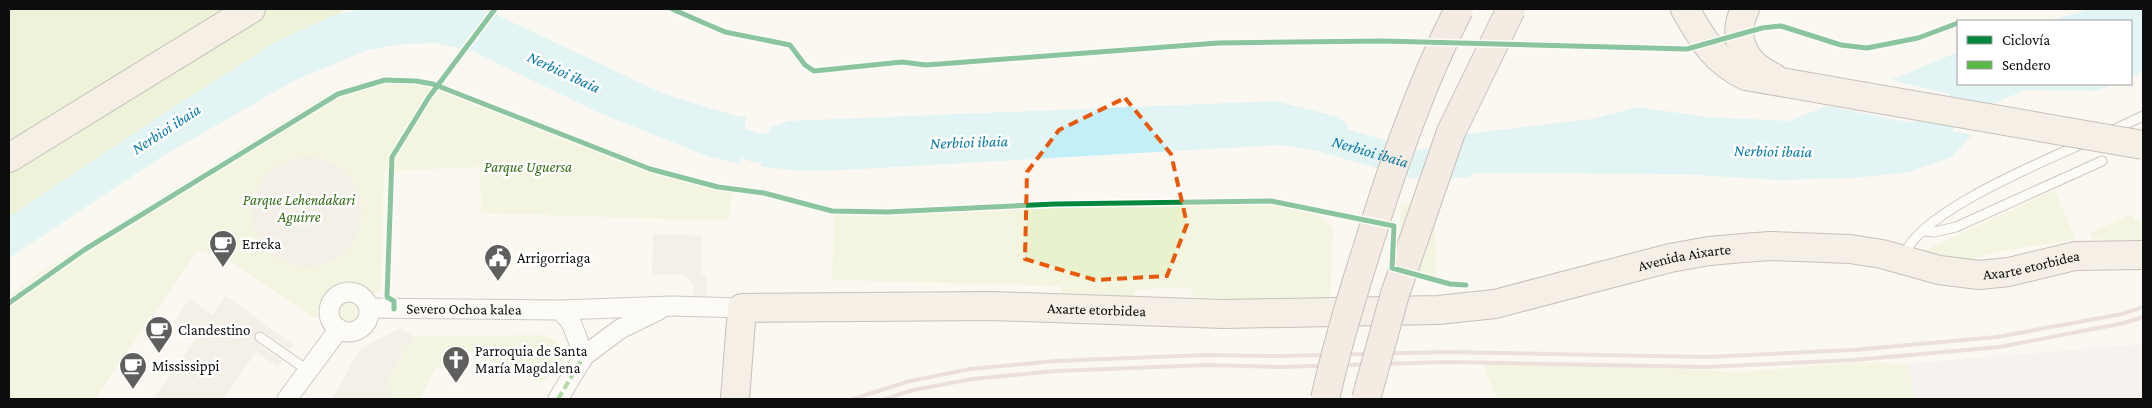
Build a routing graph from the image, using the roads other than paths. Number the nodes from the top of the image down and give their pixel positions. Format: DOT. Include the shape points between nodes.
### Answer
graph roads {
  1 [pos="251,9"];
  2 [pos="1458,9"];
  3 [pos="1511,9"];
  4 [pos="1685,9"];
  5 [pos="1745,9"];
  6 [pos="1790,84"];
  7 [pos="2143,116"];
  8 [pos="2143,145"];
  9 [pos="9,158"];
  10 [pos="2102,161"];
  11 [pos="1924,231"];
  12 [pos="2143,255"];
  13 [pos="1911,263"];
  14 [pos="672,306"];
  15 [pos="369,308"];
  16 [pos="742,308"];
  17 [pos="793,308"];
  18 [pos="597,309"];
  19 [pos="1451,309"];
  20 [pos="560,310"];
  21 [pos="339,329"];
  22 [pos="260,337"];
  23 [pos="605,340"];
  24 [pos="739,351"];
  25 [pos="584,356"];
  26 [pos="307,370"];
  27 [pos="287,399"];
  28 [pos="558,399"];
  29 [pos="735,399"];
  30 [pos="1325,399"];
  31 [pos="1366,399"];
  1 -- 9 [label="main road"];
  2 -- 30 [label="highway, bridge" via="1411,119 1384,196 1352,297"];
  3 -- 31 [label="highway, bridge" via="1450,132 1394,294"];
  4 -- 6 [label="main road" via="1710,49 1726,66 1746,76"];
  5 -- 6 [label="main road" via="1738,29 1742,51 1756,68"];
  6 -- 8 [label="main road, bridge"];
  7 -- 11 [label="lane" via="1965,200"];
  10 -- 11 [label="lane" via="1956,227"];
  11 -- 13 [label="lane" via="1908,246"];
  12 -- 13 [label="main road, Axarte etorbidea" via="2075,256 2009,272 1980,275"];
  13 -- 19 [label="main road, Avenida Aixarte" via="1876,253 1835,248 1770,246 1709,251 1670,258 1495,304"];
  14 -- 16 [label="street"];
  14 -- 18 [label="street, Severo Ochoa kalea"];
  14 -- 23 [label="street" via="646,315"];
  15 -- 20 [label="street, Severo Ochoa kalea"];
  15 -- 21 [label="street" via="367,320 359,329 347,332"];
  15 -- 21 [label="street" via="359,294 346,292 338,295 332,301 329,314"];
  16 -- 17 [label="main road, Axarte etorbidea"];
  16 -- 24 [label="main road"];
  17 -- 19 [label="main road, Axarte etorbidea" via="992,306 1224,314"];
  17 -- 24 [label="main road" via="764,326"];
  18 -- 20 [label="street, Severo Ochoa kalea"];
  18 -- 23 [label="street" via="607,317"];
  20 -- 25 [label="street" via="571,322"];
  21 -- 26 [label="street"];
  22 -- 26 [label="lane"];
  23 -- 25 [label="street"];
  24 -- 29 [label="main road"];
  25 -- 28 [label="street"];
  26 -- 27 [label="street"];
}
